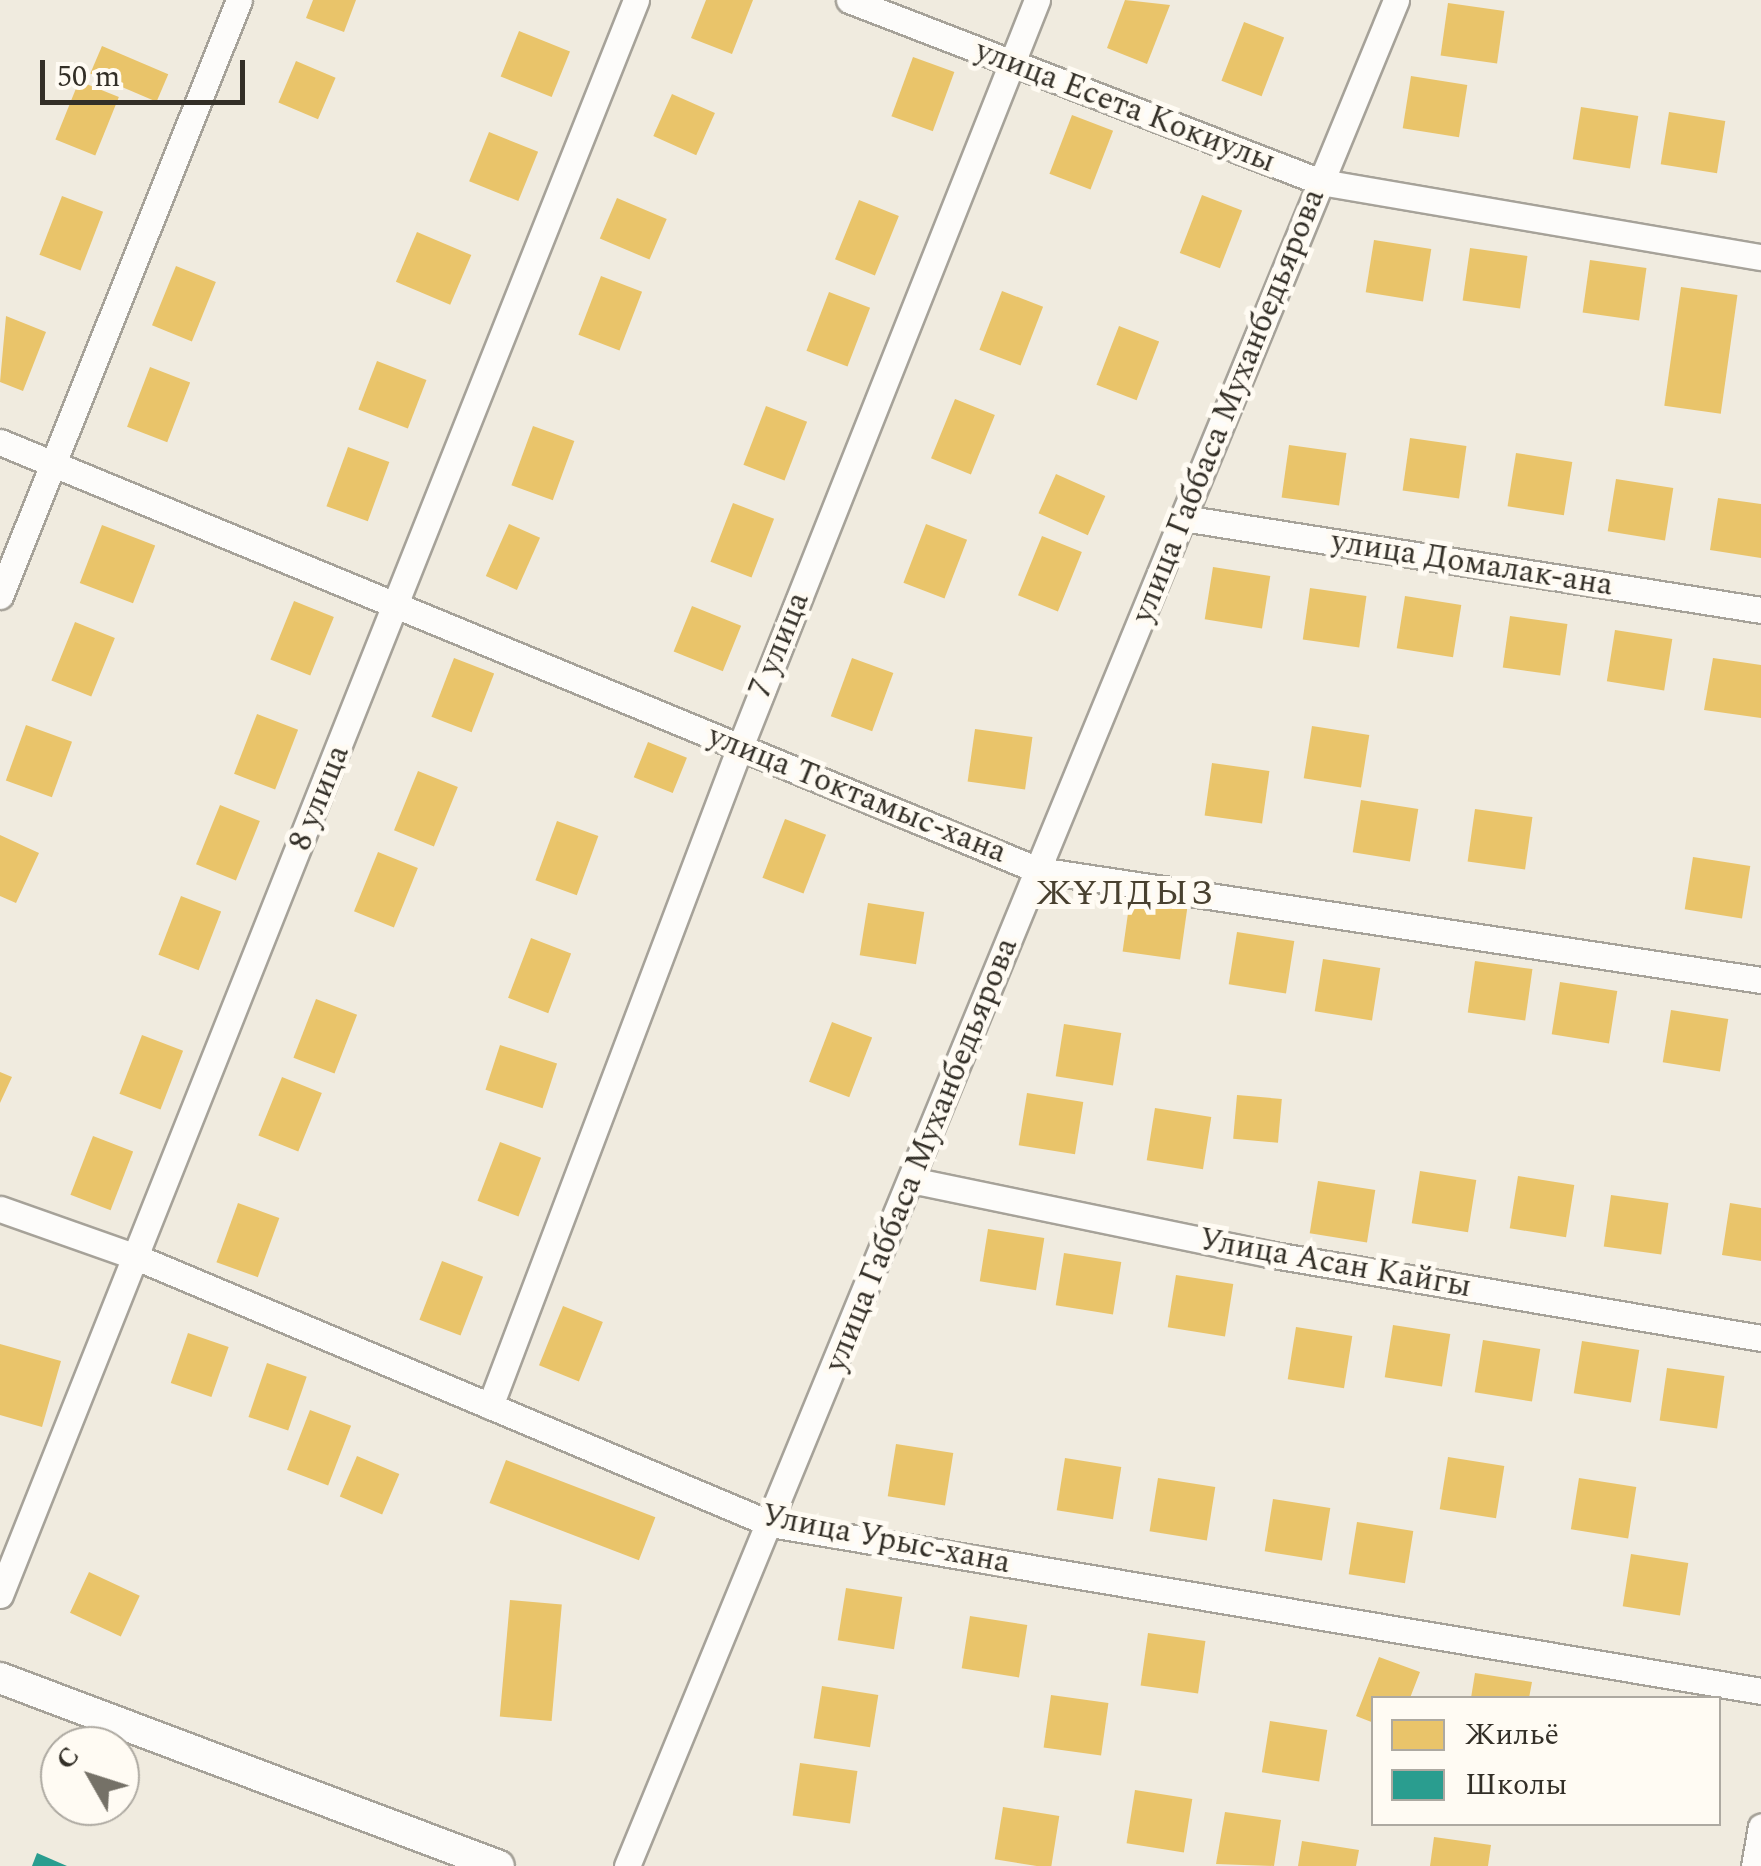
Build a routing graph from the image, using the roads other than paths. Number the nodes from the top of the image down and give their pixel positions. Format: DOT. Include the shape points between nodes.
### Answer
graph roads {
  1 [pos="239,0"];
  2 [pos="636,0"];
  3 [pos="850,0"];
  4 [pos="1037,0"];
  5 [pos="1396,0"];
  6 [pos="1011,64"];
  7 [pos="1321,182"];
  8 [pos="1761,256"];
  9 [pos="0,442"];
  10 [pos="52,463"];
  11 [pos="1184,518"];
  12 [pos="0,596"];
  13 [pos="398,606"];
  14 [pos="1761,610"];
  15 [pos="740,747"];
  16 [pos="1038,870"];
  17 [pos="1761,980"];
  18 [pos="912,1180"];
  19 [pos="0,1209"];
  20 [pos="136,1257"];
  21 [pos="1761,1338"];
  22 [pos="490,1406"];
  23 [pos="771,1524"];
  24 [pos="0,1596"];
  25 [pos="0,1678"];
  26 [pos="1761,1691"];
  27 [pos="1761,1827"];
  28 [pos="499,1866"];
  29 [pos="627,1866"];
  30 [pos="1754,1866"];
  1 -- 10 [label="street"];
  2 -- 13 [label="street, 8 улица"];
  3 -- 6 [label="street, улица Есета Кокиулы"];
  4 -- 6 [label="street, 7 улица"];
  5 -- 7 [label="street, улица Габбаса Муханбедьярова"];
  6 -- 7 [label="street, улица Есета Кокиулы"];
  6 -- 15 [label="street, 7 улица"];
  7 -- 8 [label="street, улица Есета Кокиулы"];
  7 -- 11 [label="street, улица Габбаса Муханбедьярова"];
  9 -- 10 [label="street, улица Токтамыс-хана"];
  10 -- 12 [label="street"];
  10 -- 13 [label="street, улица Токтамыс-хана"];
  11 -- 14 [label="street, улица Домалак-ана"];
  11 -- 16 [label="street, улица Габбаса Муханбедьярова"];
  13 -- 15 [label="street, улица Токтамыс-хана"];
  13 -- 20 [label="street, 8 улица"];
  15 -- 16 [label="street, улица Токтамыс-хана"];
  15 -- 22 [label="street, 7 улица"];
  16 -- 17 [label="street, улица Токтамыс-хана"];
  16 -- 18 [label="street, улица Габбаса Муханбедьярова"];
  18 -- 21 [label="street, Улица Асан Кайгы" via="1268,1254"];
  18 -- 23 [label="street, улица Габбаса Муханбедьярова"];
  19 -- 20 [label="street, Улица Урыс-хана"];
  20 -- 22 [label="street, Улица Урыс-хана"];
  20 -- 24 [label="street, 8 улица"];
  22 -- 23 [label="street, Улица Урыс-хана"];
  23 -- 26 [label="street, Улица Урыс-хана"];
  23 -- 29 [label="street, улица Габбаса Муханбедьярова"];
  25 -- 28 [label="street"];
  27 -- 30 [label="street"];
}
